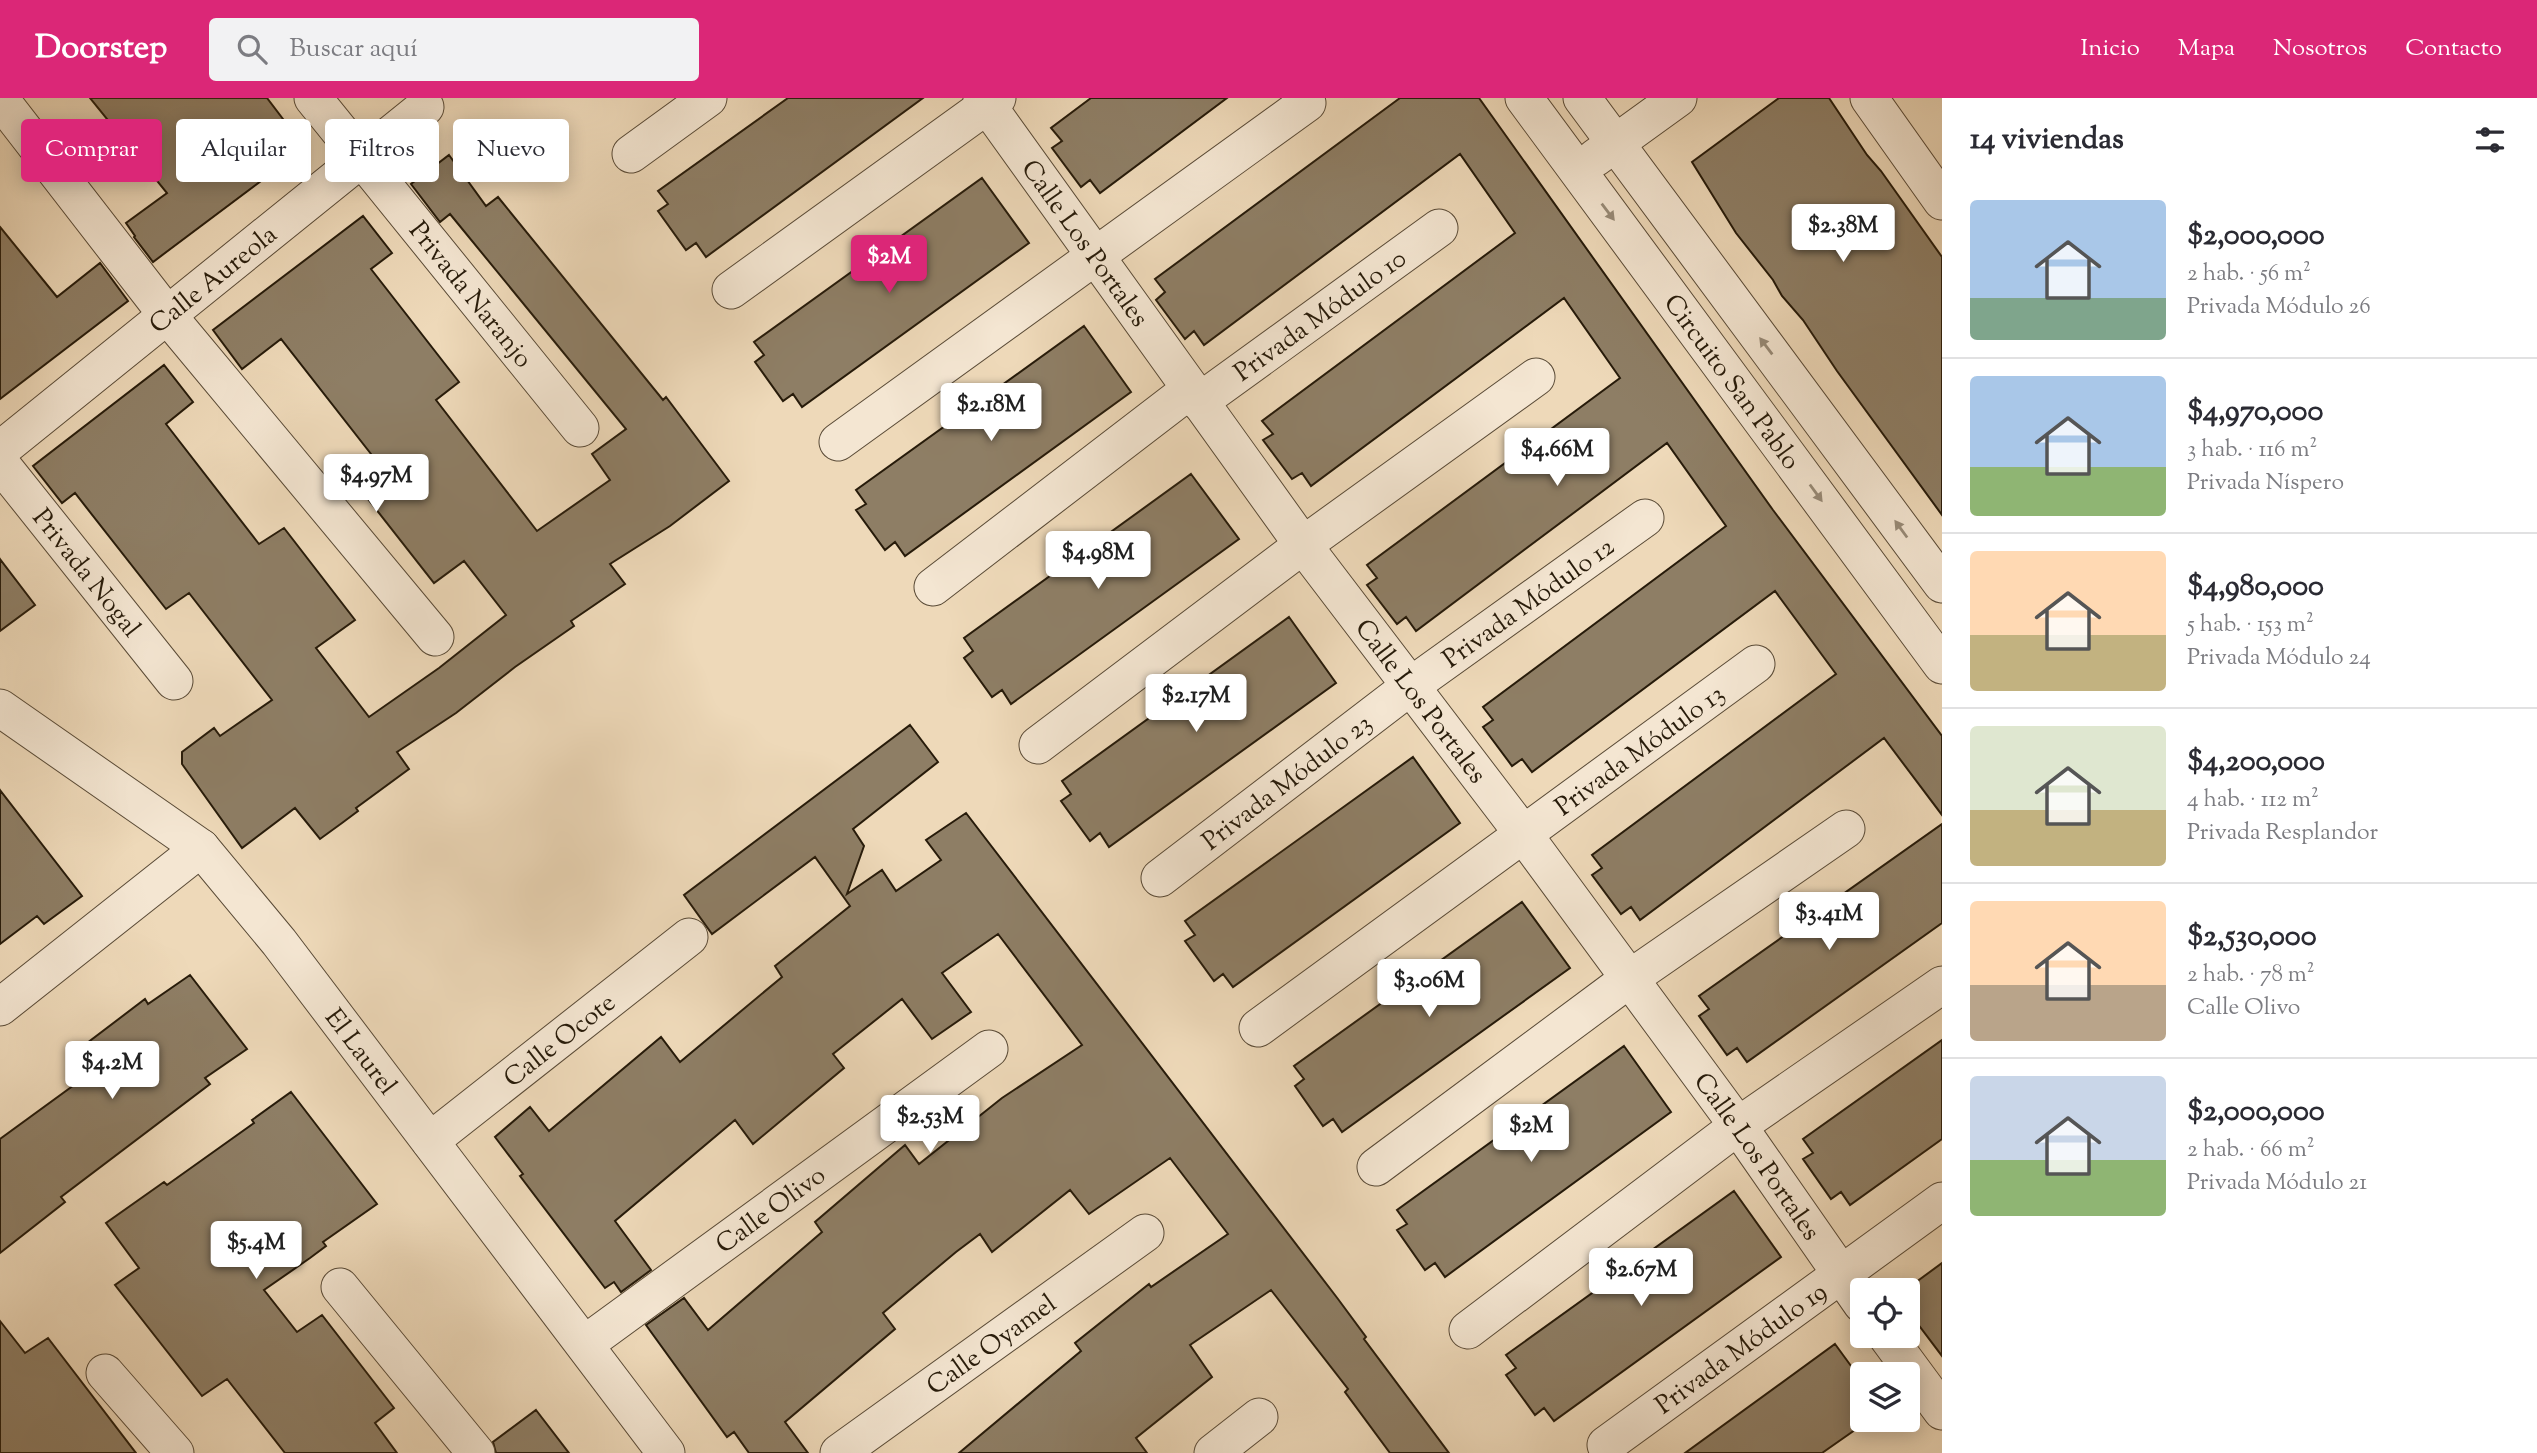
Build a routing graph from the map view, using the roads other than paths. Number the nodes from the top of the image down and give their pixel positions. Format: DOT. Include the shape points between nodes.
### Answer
graph roads {
  1 [pos="313,98"];
  2 [pos="708,98"];
  3 [pos="1524,98"];
  4 [pos="1583,98"];
  5 [pos="1678,98"];
  6 [pos="1869,98"];
  7 [pos="0,99"];
  8 [pos="989,100"];
  9 [pos="1307,103"];
  10 [pos="425,107"];
  11 [pos="330,119"];
  12 [pos="411,119"];
  13 [pos="1615,143"];
  14 [pos="631,154"];
  15 [pos="1577,170"];
  16 [pos="334,182"];
  17 [pos="382,182"];
  18 [pos="1942,201"];
  19 [pos="1439,228"];
  20 [pos="1095,256"];
  21 [pos="731,290"];
  22 [pos="168,316"];
  23 [pos="1536,377"];
  24 [pos="1195,395"];
  25 [pos="580,428"];
  26 [pos="838,442"];
  27 [pos="0,450"];
  28 [pos="0,463"];
  29 [pos="1645,518"];
  30 [pos="1303,545"];
  31 [pos="1942,584"];
  32 [pos="933,587"];
  33 [pos="435,637"];
  34 [pos="1756,664"];
  35 [pos="1942,665"];
  36 [pos="174,681"];
  37 [pos="1412,685"];
  38 [pos="0,708"];
  39 [pos="1038,745"];
  40 [pos="1846,829"];
  41 [pos="1524,835"];
  42 [pos="201,848"];
  43 [pos="1160,878"];
  44 [pos="689,937"];
  45 [pos="1629,979"];
  46 [pos="1942,985"];
  47 [pos="0,1007"];
  48 [pos="1258,1028"];
  49 [pos="989,1049"];
  50 [pos="1738,1126"];
  51 [pos="430,1141"];
  52 [pos="1376,1167"];
  53 [pos="1942,1202"];
  54 [pos="1145,1233"];
  55 [pos="1840,1275"];
  56 [pos="340,1287"];
  57 [pos="1850,1288"];
  58 [pos="1468,1331"];
  59 [pos="585,1344"];
  60 [pos="1896,1348"];
  61 [pos="105,1373"];
  62 [pos="1942,1411"];
  63 [pos="1259,1417"];
  64 [pos="1606,1445"];
  65 [pos="175,1453"];
  66 [pos="476,1453"];
  67 [pos="667,1453"];
  68 [pos="839,1453"];
  69 [pos="1213,1453"];
  1 -- 11 [label="street, Privada Naranjo"];
  2 -- 14 [label="street"];
  3 -- 15 [label="street, Circuito San Pablo"];
  4 -- 13 [label="street, Circuito San Pablo"];
  5 -- 13 [label="street"];
  6 -- 18 [label="street"];
  7 -- 22 [label="street"];
  8 -- 20 [label="street, Calle Los Portales"];
  8 -- 21 [label="street"];
  9 -- 20 [label="street"];
  10 -- 12 [label="street, Calle Aureola"];
  13 -- 15 [label="street"];
  31 -- 13 [label="street, Circuito San Pablo, one-way"];
  15 -- 35 [label="street, Circuito San Pablo, one-way"];
  16 -- 22 [label="street, Calle Aureola"];
  17 -- 25 [label="street, Privada Naranjo"];
  19 -- 24 [label="street, Privada Módulo 10"];
  20 -- 24 [label="street, Calle Los Portales"];
  20 -- 26 [label="street"];
  22 -- 27 [label="street, Calle Aureola"];
  22 -- 33 [label="street"];
  23 -- 30 [label="street"];
  24 -- 30 [label="street, Calle Los Portales"];
  24 -- 32 [label="street, Privada Módulo 10"];
  28 -- 36 [label="street, Privada Nogal"];
  29 -- 37 [label="street, Privada Módulo 12"];
  30 -- 37 [label="street, Calle Los Portales"];
  30 -- 39 [label="street"];
  34 -- 41 [label="street, Privada Módulo 13"];
  37 -- 41 [label="street, Calle Los Portales"];
  37 -- 43 [label="street, Privada Módulo 23"];
  38 -- 42 [label="street, El Laurel"];
  40 -- 45 [label="street"];
  41 -- 45 [label="street, Calle Los Portales"];
  41 -- 48 [label="street, Privada Módulo 13"];
  42 -- 47 [label="street"];
  42 -- 51 [label="street, El Laurel" via="279,942"];
  44 -- 51 [label="street, Calle Ocote"];
  45 -- 50 [label="street, Calle Los Portales"];
  45 -- 52 [label="street"];
  46 -- 50 [label="street"];
  49 -- 59 [label="street, Calle Olivo"];
  50 -- 55 [label="street, Calle Los Portales"];
  50 -- 58 [label="street"];
  51 -- 59 [label="street, El Laurel"];
  53 -- 55 [label="street, Privada Módulo 19"];
  54 -- 68 [label="street, Calle Oyamel"];
  55 -- 57 [label="street, Calle Los Portales"];
  55 -- 64 [label="street, Privada Módulo 19"];
  56 -- 66 [label="street"];
  59 -- 67 [label="street, El Laurel"];
  60 -- 62 [label="street"];
  61 -- 65 [label="street"];
  63 -- 69 [label="street"];
}
